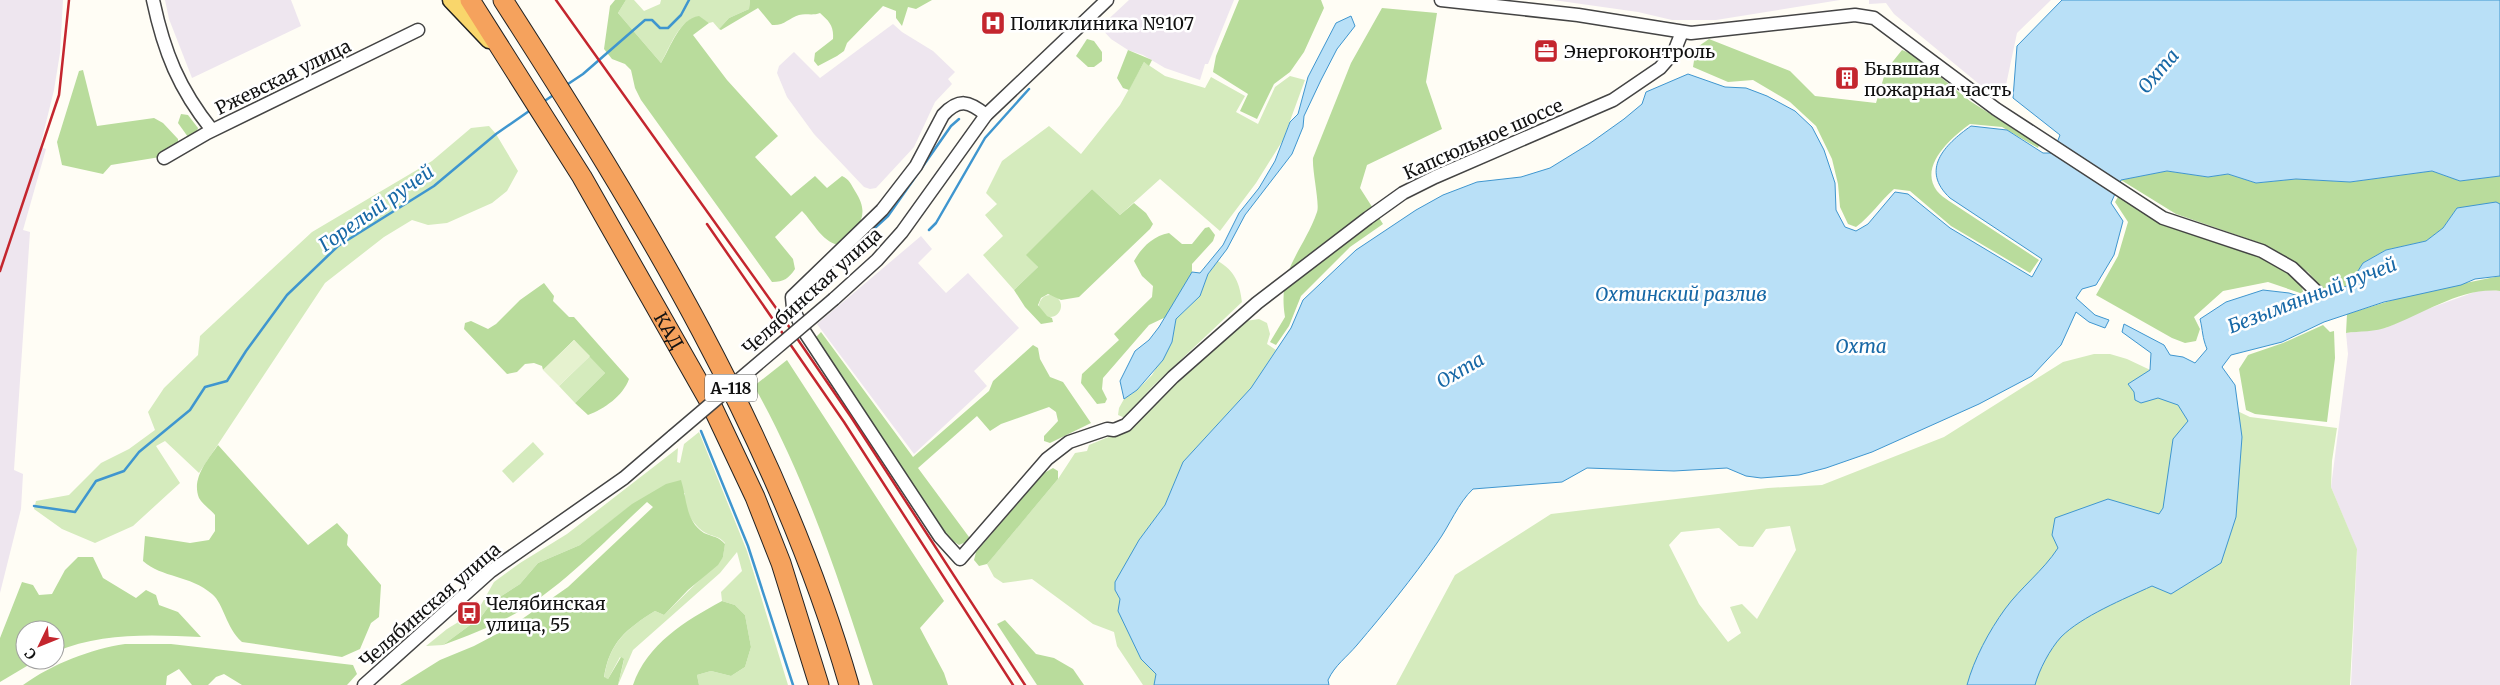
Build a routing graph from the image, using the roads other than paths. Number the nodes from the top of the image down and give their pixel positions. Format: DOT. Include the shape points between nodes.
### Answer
graph roads {
  1 [pos="153,0"];
  2 [pos="451,0"];
  3 [pos="470,0"];
  4 [pos="503,0"];
  5 [pos="1107,0"];
  6 [pos="1441,0"];
  7 [pos="1477,1"];
  8 [pos="418,30"];
  9 [pos="1682,32"];
  10 [pos="506,58"];
  11 [pos="986,115"];
  12 [pos="212,130"];
  13 [pos="164,158"];
  14 [pos="2317,292"];
  15 [pos="364,685"];
  16 [pos="819,685"];
  17 [pos="849,685"];
  1 -- 12 [label="street" via="167,56 180,85"];
  2 -- 10 [label="main road"];
  3 -- 10 [label="highway, КАД / А-118"];
  4 -- 17 [label="highway, КАД / А-118" via="573,110 683,297 748,421 805,556"];
  5 -- 11 [label="street, Челябинская улица"];
  6 -- 7 [label="street" via="1470,4"];
  7 -- 9 [label="street"];
  8 -- 12 [label="street, Ржевская улица"];
  9 -- 11 [label="street, Капсюльное шоссе" via="1674,52 1660,68 1613,100 1435,177 1403,193 1368,218 1250,308 1126,425 1069,442 1047,460 960,559 940,537 802,328 792,297 882,210 916,166 943,114 956,103 964,103"];
  9 -- 14 [label="street" via="1855,15 1874,18 1978,97 2163,218 2279,259"];
  10 -- 16 [label="highway, КАД / А-118" via="610,226 724,431 781,563"];
  11 -- 15 [label="street, Челябинская улица, bridge" via="902,232 877,260 624,478 491,571"];
  12 -- 13 [label="street, Ржевская улица"];
}
